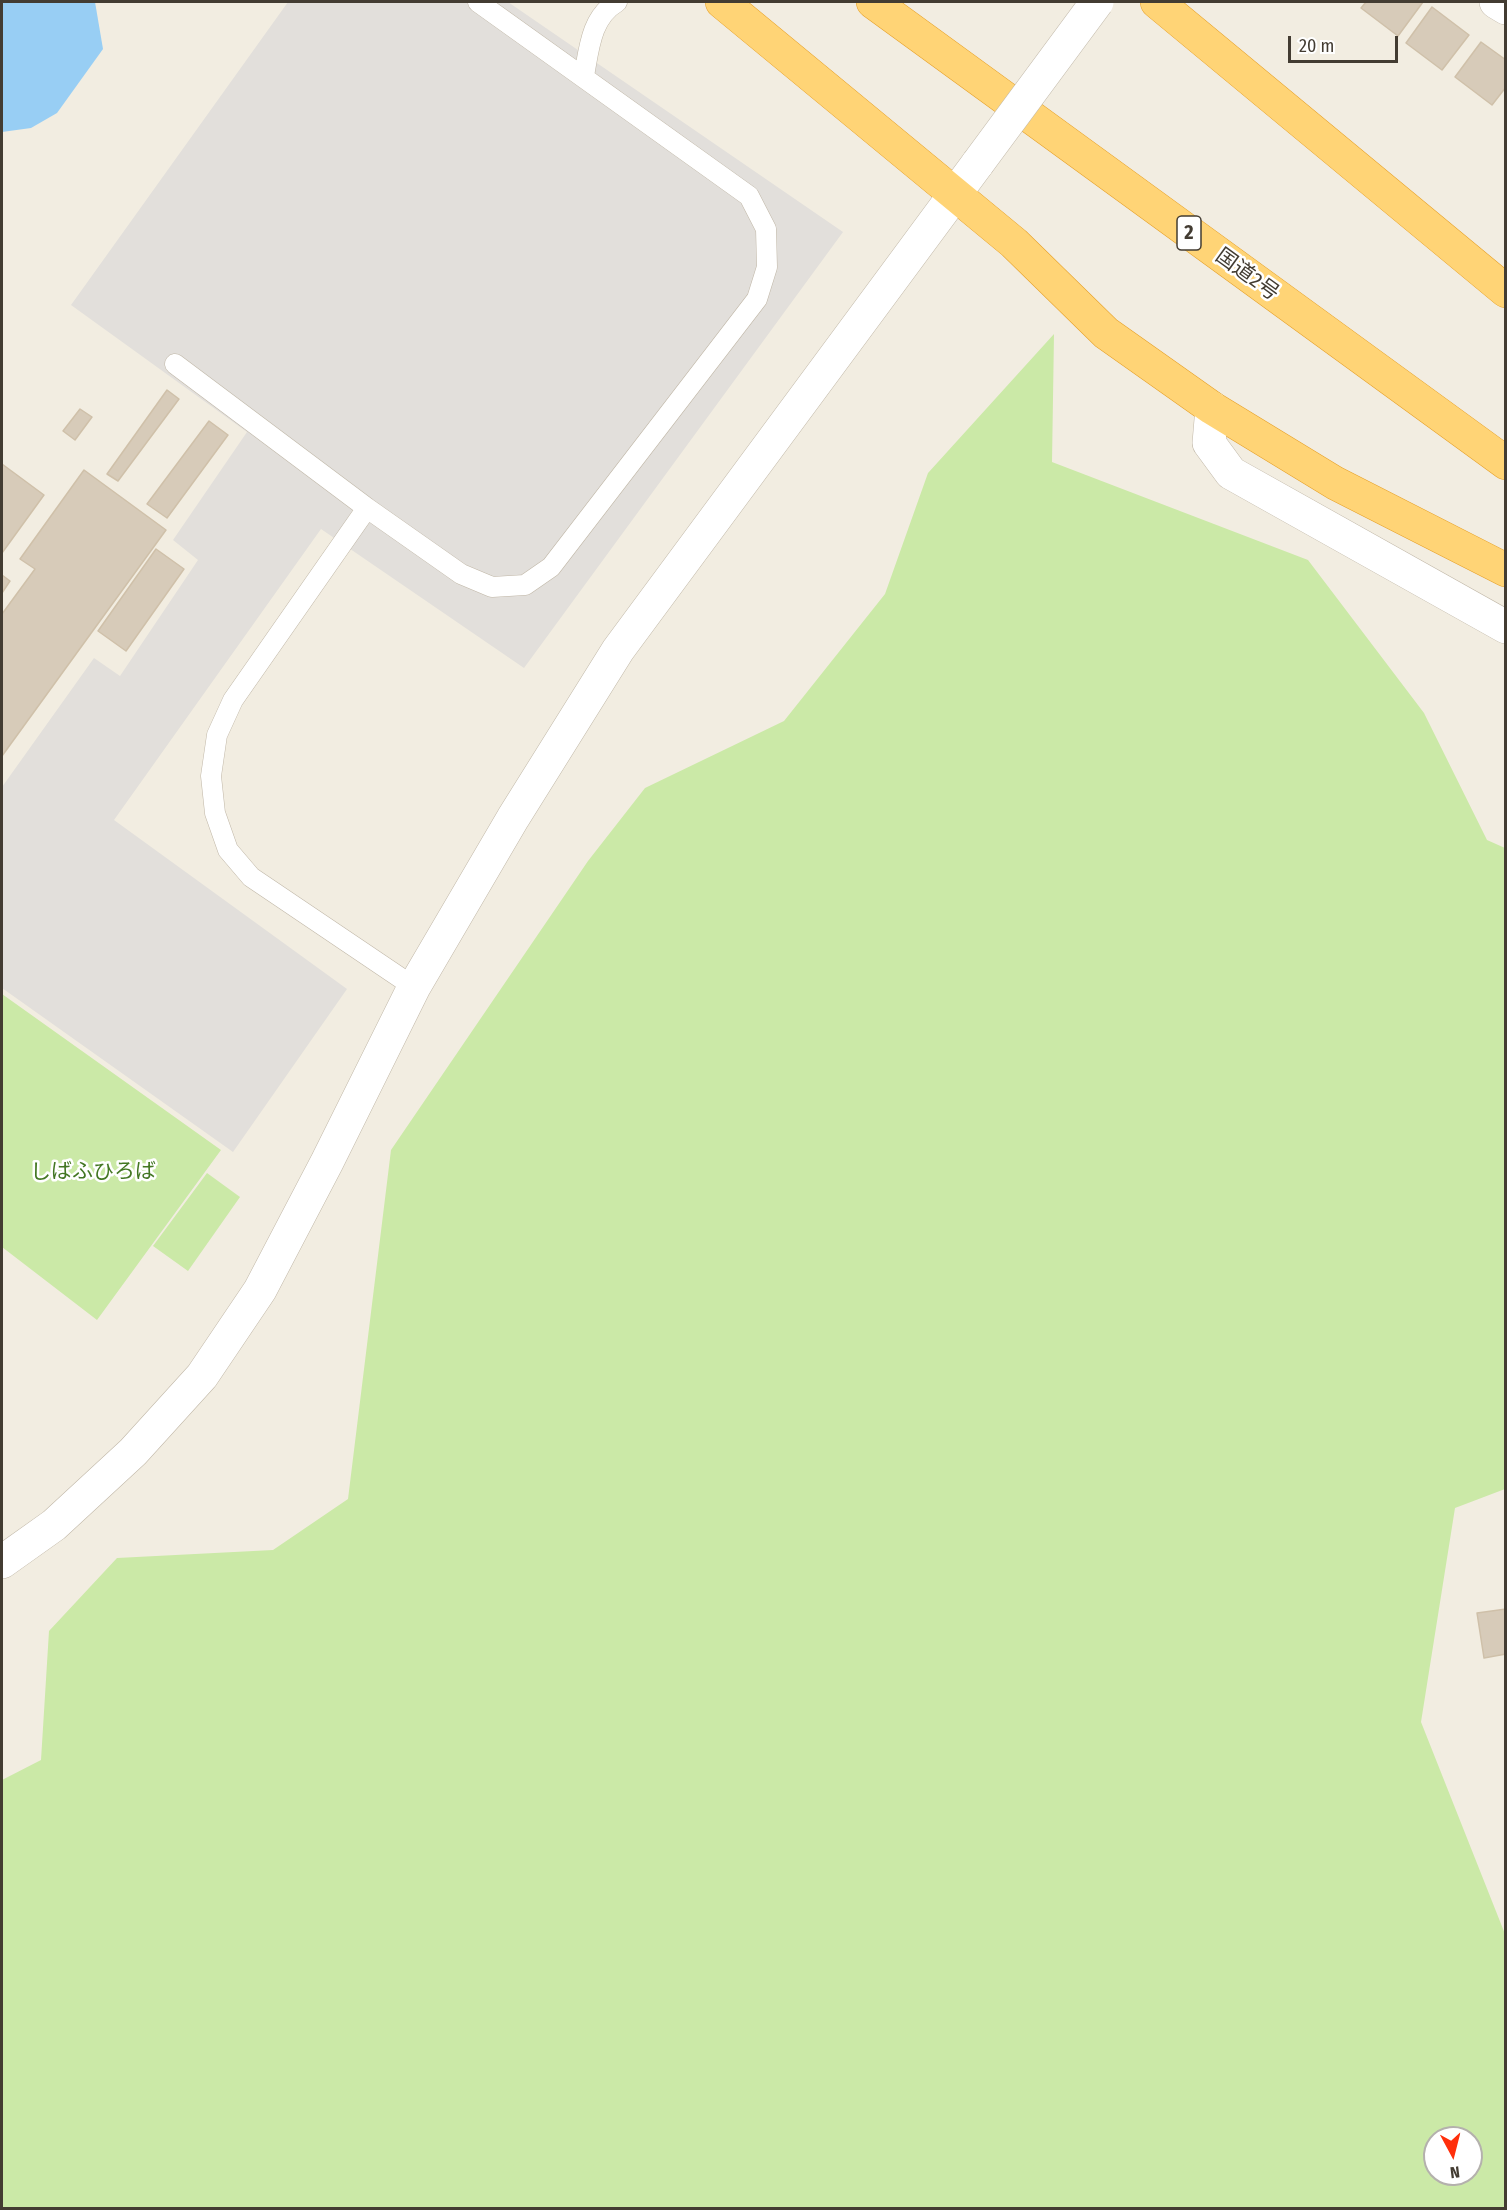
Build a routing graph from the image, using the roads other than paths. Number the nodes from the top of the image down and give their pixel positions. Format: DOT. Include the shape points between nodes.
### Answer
graph roads {
  1 [pos="478,2"];
  2 [pos="617,2"];
  3 [pos="722,2"];
  4 [pos="873,2"];
  5 [pos="1097,2"];
  6 [pos="1157,2"];
  7 [pos="1496,2"];
  8 [pos="1506,8"];
  9 [pos="584,76"];
  10 [pos="956,194"];
  11 [pos="1506,291"];
  12 [pos="175,364"];
  13 [pos="1212,408"];
  14 [pos="1506,463"];
  15 [pos="367,508"];
  16 [pos="1506,570"];
  17 [pos="1506,627"];
  18 [pos="414,987"];
  19 [pos="2,1562"];
  1 -- 9 [label="lane"];
  2 -- 9 [label="lane" via="605,8 592,34"];
  3 -- 10 [label="highway"];
  4 -- 14 [label="highway, 国道2号 / 2"];
  5 -- 10 [label="street, bridge"];
  6 -- 11 [label="highway"];
  7 -- 8 [label="street"];
  9 -- 15 [label="lane" via="749,196 766,229 767,267 757,299 551,567 525,585 492,587 461,574"];
  10 -- 13 [label="highway" via="1014,243 1106,333"];
  10 -- 18 [label="street" via="618,650"];
  12 -- 15 [label="lane"];
  13 -- 16 [label="highway" via="1335,483"];
  13 -- 17 [label="street" via="1209,443 1231,473"];
  15 -- 18 [label="lane" via="233,700 217,735 211,776 215,813 228,850 251,877"];
  18 -- 19 [label="street" via="260,1290 202,1376 133,1452 54,1525"];
}
